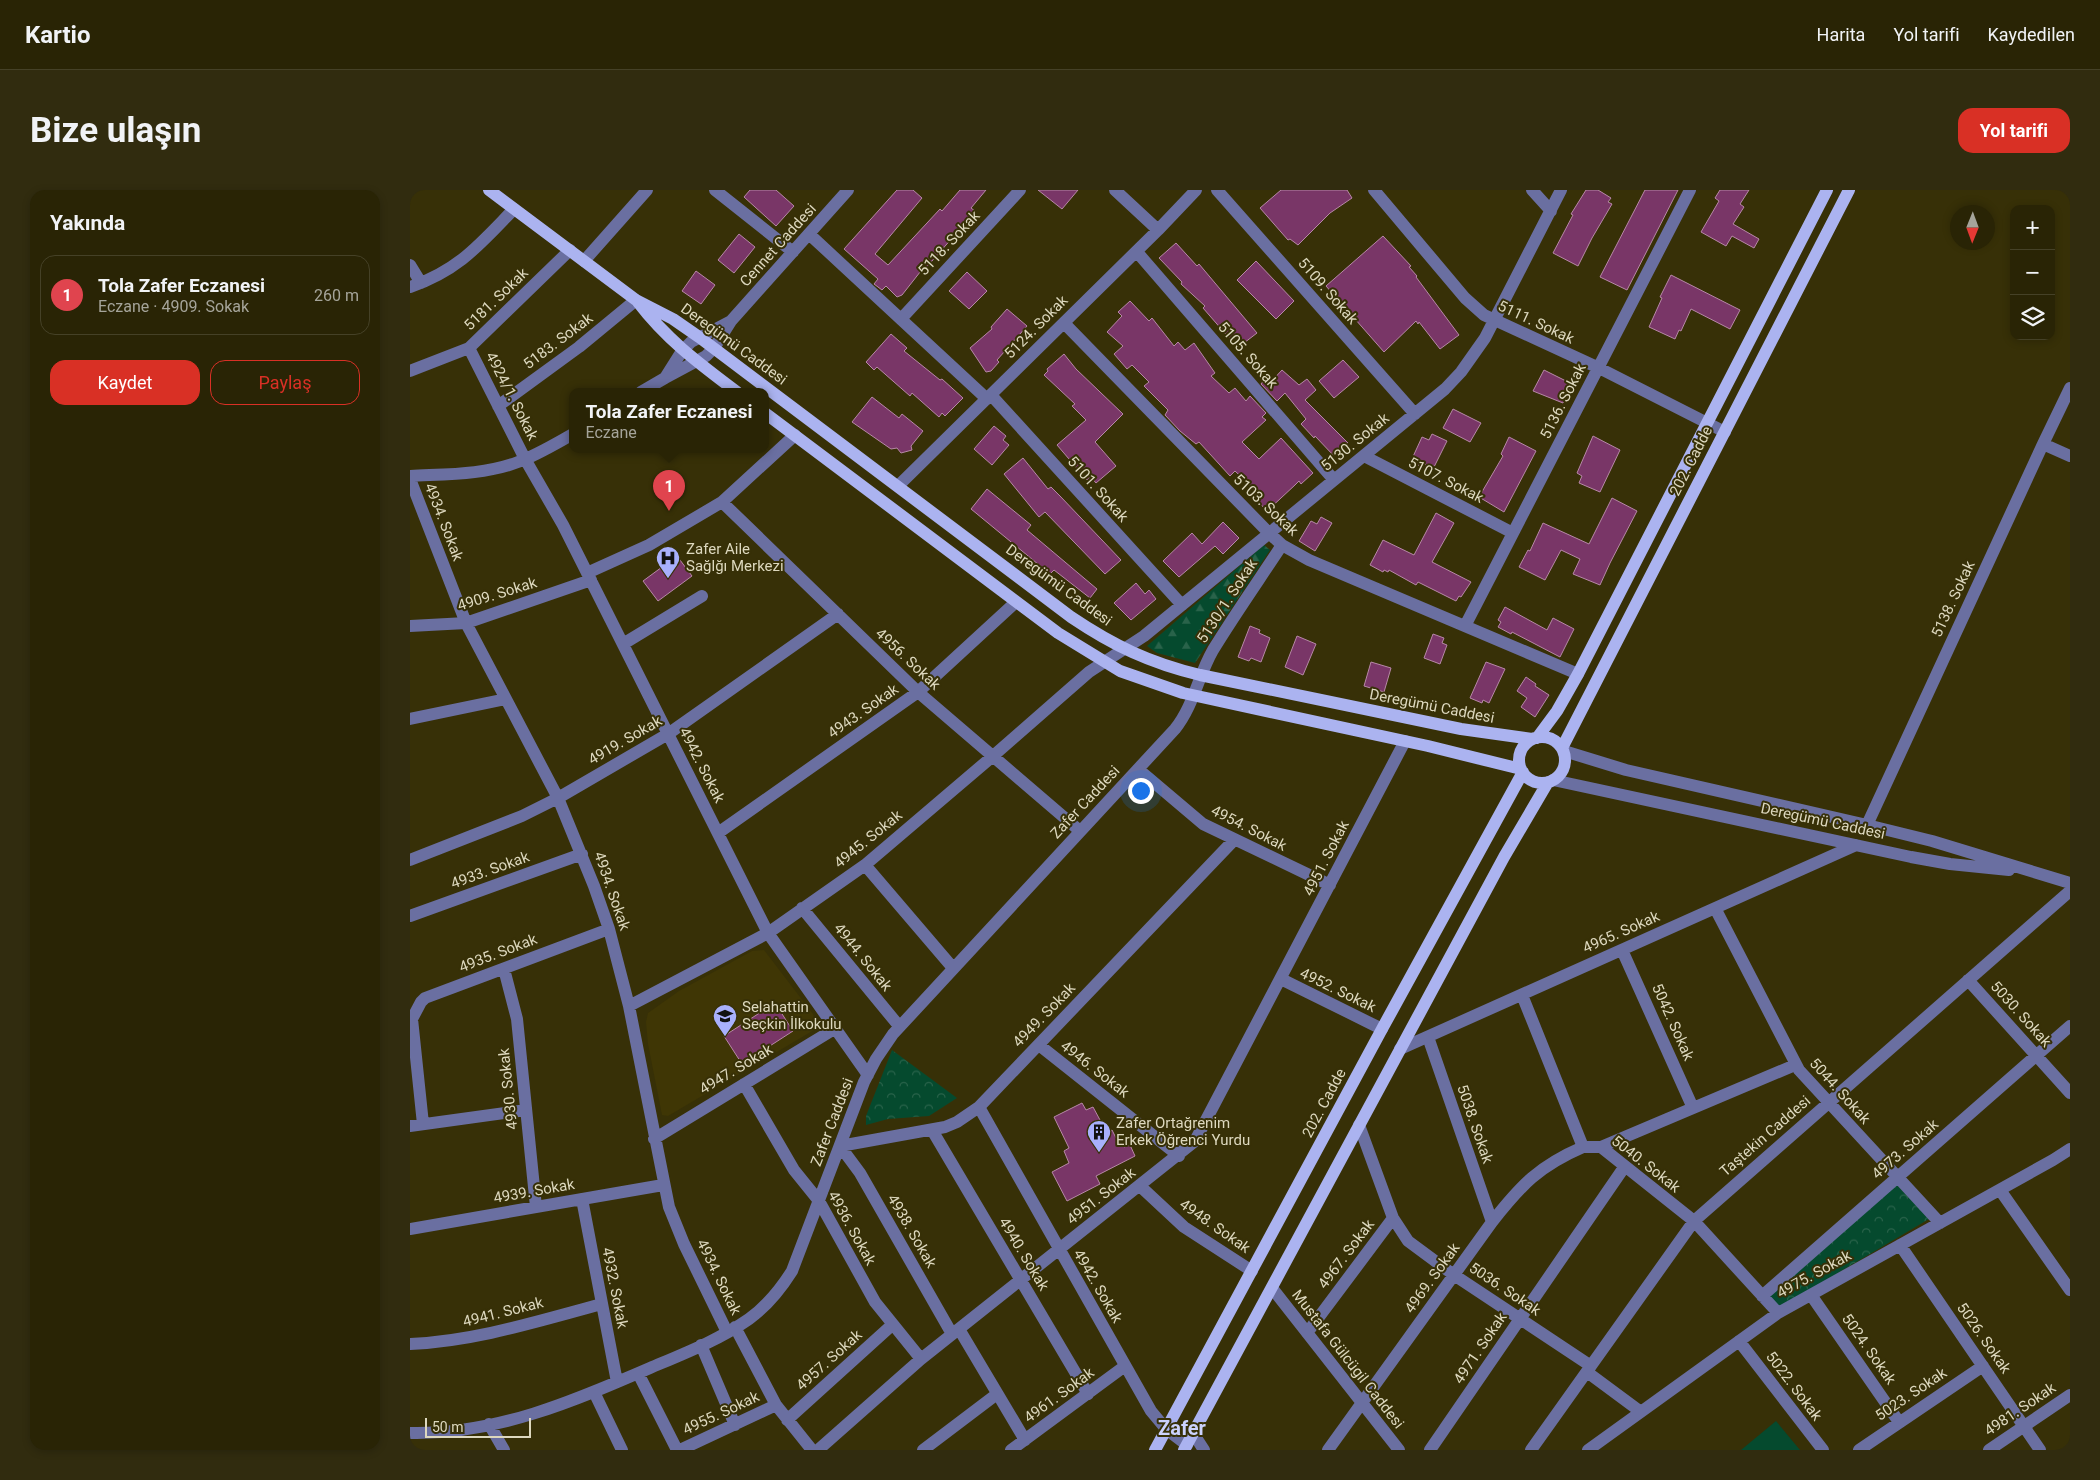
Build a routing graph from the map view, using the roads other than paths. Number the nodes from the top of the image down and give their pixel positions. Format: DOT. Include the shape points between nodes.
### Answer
graph roads {
  1 [pos="489,190"];
  2 [pos="647,190"];
  3 [pos="715,190"];
  4 [pos="848,190"];
  5 [pos="1020,190"];
  6 [pos="1115,190"];
  7 [pos="1196,190"];
  8 [pos="1217,190"];
  9 [pos="1374,190"];
  10 [pos="1532,190"];
  11 [pos="1562,190"];
  12 [pos="1690,190"];
  13 [pos="1827,190"];
  14 [pos="1849,190"];
  15 [pos="514,209"];
  16 [pos="1551,211"];
  17 [pos="1158,230"];
  18 [pos="809,234"];
  19 [pos="570,250"];
  20 [pos="793,252"];
  21 [pos="1137,252"];
  22 [pos="584,261"];
  23 [pos="410,265"];
  24 [pos="416,285"];
  25 [pos="636,300"];
  26 [pos="901,319"];
  27 [pos="731,321"];
  28 [pos="1494,321"];
  29 [pos="1064,323"];
  30 [pos="699,337"];
  31 [pos="469,348"];
  32 [pos="714,348"];
  33 [pos="682,351"];
  34 [pos="697,362"];
  35 [pos="1598,368"];
  36 [pos="410,371"];
  37 [pos="665,378"];
  38 [pos="648,388"];
  39 [pos="733,388"];
  40 [pos="767,388"];
  41 [pos="2070,388"];
  42 [pos="769,389"];
  43 [pos="989,397"];
  44 [pos="498,406"];
  45 [pos="1415,414"];
  46 [pos="769,416"];
  47 [pos="1707,423"];
  48 [pos="1725,432"];
  49 [pos="795,435"];
  50 [pos="569,436"];
  51 [pos="2042,444"];
  52 [pos="1364,456"];
  53 [pos="2070,456"];
  54 [pos="525,459"];
  55 [pos="410,478"];
  56 [pos="1334,480"];
  57 [pos="898,486"];
  58 [pos="722,502"];
  59 [pos="1269,533"];
  60 [pos="1513,533"];
  61 [pos="1282,545"];
  62 [pos="589,577"];
  63 [pos="702,596"];
  64 [pos="1016,602"];
  65 [pos="1182,605"];
  66 [pos="838,614"];
  67 [pos="466,623"];
  68 [pos="410,626"];
  69 [pos="1465,626"];
  70 [pos="623,644"];
  71 [pos="1125,650"];
  72 [pos="1103,662"];
  73 [pos="1578,674"];
  74 [pos="1200,675"];
  75 [pos="918,692"];
  76 [pos="1194,696"];
  77 [pos="506,699"];
  78 [pos="410,719"];
  79 [pos="668,734"];
  80 [pos="1534,739"];
  81 [pos="1404,741"];
  82 [pos="1563,749"];
  83 [pos="993,756"];
  84 [pos="1138,769"];
  85 [pos="1522,770"];
  86 [pos="1550,781"];
  87 [pos="558,798"];
  88 [pos="1867,825"];
  89 [pos="1080,831"];
  90 [pos="718,833"];
  91 [pos="1234,840"];
  92 [pos="1856,845"];
  93 [pos="582,854"];
  94 [pos="410,860"];
  95 [pos="865,865"];
  96 [pos="2029,871"];
  97 [pos="2070,883"];
  98 [pos="1330,885"];
  99 [pos="2070,891"];
  100 [pos="802,908"];
  101 [pos="1715,908"];
  102 [pos="410,916"];
  103 [pos="609,929"];
  104 [pos="768,932"];
  105 [pos="1622,950"];
  106 [pos="953,968"];
  107 [pos="504,969"];
  108 [pos="1281,979"];
  109 [pos="1968,980"];
  110 [pos="1522,995"];
  111 [pos="629,1006"];
  112 [pos="411,1020"];
  113 [pos="899,1026"];
  114 [pos="2070,1026"];
  115 [pos="836,1028"];
  116 [pos="1382,1030"];
  117 [pos="1428,1037"];
  118 [pos="1038,1045"];
  119 [pos="1400,1050"];
  120 [pos="2036,1055"];
  121 [pos="1796,1065"];
  122 [pos="868,1075"];
  123 [pos="744,1084"];
  124 [pos="2070,1093"];
  125 [pos="1828,1103"];
  126 [pos="979,1108"];
  127 [pos="1693,1108"];
  128 [pos="526,1110"];
  129 [pos="423,1124"];
  130 [pos="1359,1125"];
  131 [pos="410,1126"];
  132 [pos="932,1130"];
  133 [pos="654,1138"];
  134 [pos="840,1146"];
  135 [pos="1583,1147"];
  136 [pos="1600,1147"];
  137 [pos="2070,1149"];
  138 [pos="1179,1156"];
  139 [pos="1625,1166"];
  140 [pos="1897,1177"];
  141 [pos="663,1185"];
  142 [pos="1140,1186"];
  143 [pos="2000,1190"];
  144 [pos="582,1199"];
  145 [pos="819,1201"];
  146 [pos="536,1207"];
  147 [pos="1393,1218"];
  148 [pos="1694,1221"];
  149 [pos="1492,1222"];
  150 [pos="1940,1223"];
  151 [pos="410,1229"];
  152 [pos="1900,1245"];
  153 [pos="1059,1249"];
  154 [pos="1252,1271"];
  155 [pos="1454,1274"];
  156 [pos="1020,1280"];
  157 [pos="1272,1288"];
  158 [pos="2070,1290"];
  159 [pos="1811,1294"];
  160 [pos="1762,1296"];
  161 [pos="602,1304"];
  162 [pos="1778,1313"];
  163 [pos="1520,1319"];
  164 [pos="892,1325"];
  165 [pos="731,1329"];
  166 [pos="956,1332"];
  167 [pos="1306,1333"];
  168 [pos="1739,1341"];
  169 [pos="410,1344"];
  170 [pos="701,1344"];
  171 [pos="921,1359"];
  172 [pos="1125,1366"];
  173 [pos="1983,1366"];
  174 [pos="1589,1369"];
  175 [pos="638,1373"];
  176 [pos="617,1382"];
  177 [pos="594,1392"];
  178 [pos="998,1394"];
  179 [pos="1088,1394"];
  180 [pos="2070,1395"];
  181 [pos="1362,1404"];
  182 [pos="776,1405"];
  183 [pos="1641,1412"];
  184 [pos="787,1420"];
  185 [pos="1900,1422"];
  186 [pos="489,1424"];
  187 [pos="735,1424"];
  188 [pos="2024,1426"];
  189 [pos="1166,1429"];
  190 [pos="410,1433"];
  191 [pos="1194,1433"];
  192 [pos="1025,1440"];
  193 [pos="1186,1447"];
  194 [pos="1597,1448"];
  195 [pos="504,1450"];
  196 [pos="622,1450"];
  197 [pos="679,1450"];
  198 [pos="812,1450"];
  199 [pos="818,1450"];
  200 [pos="923,1450"];
  201 [pos="1011,1450"];
  202 [pos="1155,1450"];
  203 [pos="1204,1450"];
  204 [pos="1328,1450"];
  205 [pos="1399,1450"];
  206 [pos="1430,1450"];
  207 [pos="1531,1450"];
  208 [pos="1823,1450"];
  209 [pos="1858,1450"];
  210 [pos="1989,1450"];
  211 [pos="2040,1450"];
  1 -- 15 [label="main road, Deregümü Caddesi"];
  2 -- 22 [label="street"];
  3 -- 20 [label="street"];
  4 -- 18 [label="street, Cennet Caddesi"];
  5 -- 26 [label="street, 5118. Sokak"];
  6 -- 17 [label="street"];
  7 -- 17 [label="street, 5124. Sokak"];
  8 -- 45 [label="street, 5109. Sokak"];
  9 -- 28 [label="street, 5111. Sokak" via="1474,308"];
  10 -- 16 [label="street"];
  11 -- 16 [label="street, 5130. Sokak"];
  12 -- 35 [label="street, 5136. Sokak"];
  13 -- 47 [label="main road, 202. Cadde"];
  14 -- 48 [label="main road, 202. Cadde"];
  15 -- 19 [label="main road, Deregümü Caddesi"];
  15 -- 24 [label="street" via="458,263"];
  16 -- 28 [label="street, 5130. Sokak"];
  17 -- 21 [label="street, 5124. Sokak"];
  18 -- 20 [label="street, Cennet Caddesi"];
  18 -- 26 [label="street, 5101. Sokak"];
  19 -- 22 [label="main road, Deregümü Caddesi"];
  19 -- 31 [label="street, 5181. Sokak"];
  20 -- 27 [label="street, Cennet Caddesi"];
  21 -- 29 [label="street, 5124. Sokak"];
  21 -- 56 [label="street, 5105. Sokak"];
  22 -- 25 [label="main road, Deregümü Caddesi"];
  23 -- 24 [label="street"];
  25 -- 30 [label="main road, Deregümü Caddesi"];
  25 -- 33 [label="main road, Deregümü Caddesi"];
  25 -- 44 [label="street, 5183. Sokak" via="579,347"];
  26 -- 43 [label="street, 5101. Sokak"];
  27 -- 30 [label="street, Cennet Caddesi"];
  27 -- 32 [label="street, Cennet Caddesi"];
  28 -- 35 [label="street, 5111. Sokak"];
  28 -- 45 [label="street, 5130. Sokak" via="1461,372"];
  29 -- 43 [label="street, 5124. Sokak"];
  29 -- 59 [label="street, 5103. Sokak"];
  30 -- 32 [label="main road, Deregümü Caddesi"];
  30 -- 33 [label="street, Cennet Caddesi"];
  31 -- 36 [label="street, 5181. Sokak"];
  31 -- 44 [label="street, 4924/1. Sokak"];
  32 -- 34 [label="street, Cennet Caddesi"];
  32 -- 40 [label="main road, Deregümü Caddesi"];
  33 -- 34 [label="main road, Deregümü Caddesi"];
  33 -- 37 [label="street, Cennet Caddesi"];
  34 -- 37 [label="street, Cennet Caddesi"];
  34 -- 39 [label="main road, Deregümü Caddesi"];
  35 -- 47 [label="street, 5111. Sokak"];
  35 -- 60 [label="street, 5136. Sokak"];
  37 -- 38 [label="street, Cennet Caddesi"];
  41 -- 51 [label="street, 5138. Sokak"];
  42 -- 57 [label="main road, Deregümü Caddesi"];
  43 -- 57 [label="street, 5124. Sokak"];
  43 -- 65 [label="street, 5101. Sokak"];
  44 -- 54 [label="street, 4924/1. Sokak"];
  45 -- 52 [label="street, 5130. Sokak"];
  46 -- 49 [label="main road"];
  47 -- 48 [label="street, 5111. Sokak"];
  47 -- 73 [label="main road, 202. Cadde"];
  48 -- 82 [label="main road, 202. Cadde"];
  49 -- 58 [label="street, 4909. Sokak"];
  49 -- 64 [label="main road"];
  50 -- 54 [label="street"];
  51 -- 53 [label="street"];
  51 -- 88 [label="street, 5138. Sokak"];
  52 -- 56 [label="street, 5130. Sokak"];
  52 -- 60 [label="street, 5107. Sokak"];
  54 -- 55 [label="street" via="472,472"];
  54 -- 62 [label="street, 4942. Sokak"];
  55 -- 67 [label="street, 4934. Sokak"];
  56 -- 59 [label="street, 5130. Sokak"];
  57 -- 71 [label="main road, Deregümü Caddesi" via="1071,616"];
  58 -- 62 [label="street, 4909. Sokak"];
  58 -- 66 [label="street, 4956. Sokak"];
  59 -- 61 [label="street, 5103. Sokak"];
  59 -- 65 [label="street, 5130. Sokak"];
  60 -- 69 [label="street, 5136. Sokak"];
  61 -- 69 [label="street, 5103. Sokak" via="1309,560"];
  61 -- 74 [label="street, 5130/1. Sokak"];
  62 -- 67 [label="street, 4909. Sokak"];
  62 -- 70 [label="street, 4942. Sokak"];
  63 -- 70 [label="street"];
  64 -- 72 [label="main road"];
  64 -- 75 [label="street, 4943. Sokak"];
  65 -- 71 [label="street, 5130. Sokak"];
  66 -- 75 [label="street, 4956. Sokak"];
  66 -- 79 [label="street, 4919. Sokak"];
  67 -- 68 [label="street, 4909. Sokak"];
  67 -- 77 [label="street, 4934. Sokak"];
  69 -- 73 [label="street, 5103. Sokak"];
  70 -- 79 [label="street, 4942. Sokak"];
  71 -- 72 [label="street, 5130. Sokak"];
  71 -- 74 [label="main road, Deregümü Caddesi"];
  72 -- 76 [label="main road" via="1139,679"];
  72 -- 83 [label="street, 4945. Sokak"];
  73 -- 80 [label="main road, 202. Cadde" via="1557,711"];
  74 -- 76 [label="street, Zafer Caddesi"];
  74 -- 80 [label="main road, Deregümü Caddesi" via="1461,729"];
  75 -- 83 [label="street, 4956. Sokak"];
  75 -- 90 [label="street, 4943. Sokak"];
  76 -- 81 [label="main road"];
  76 -- 84 [label="street, Zafer Caddesi" via="1183,719"];
  77 -- 78 [label="street"];
  77 -- 87 [label="street, 4934. Sokak"];
  79 -- 87 [label="street, 4919. Sokak"];
  79 -- 90 [label="street, 4942. Sokak"];
  80 -- 82 [label="main road" via="1550,738"];
  80 -- 85 [label="main road" via="1523,747 1520,754"];
  81 -- 85 [label="main road"];
  81 -- 98 [label="street, 4951. Sokak"];
  82 -- 86 [label="main road" via="1565,765 1562,772"];
  82 -- 88 [label="street, Deregümü Caddesi" via="1626,770"];
  83 -- 89 [label="street, 4956. Sokak"];
  83 -- 95 [label="street, 4945. Sokak"];
  84 -- 89 [label="street, Zafer Caddesi"];
  84 -- 91 [label="street, 4954. Sokak" via="1203,824"];
  85 -- 86 [label="main road" via="1533,781"];
  85 -- 116 [label="main road, 202. Cadde"];
  86 -- 92 [label="street, Deregümü Caddesi"];
  86 -- 119 [label="main road" via="1504,857"];
  87 -- 93 [label="street, 4934. Sokak"];
  87 -- 94 [label="street, 4919. Sokak" via="522,816"];
  88 -- 96 [label="street, Deregümü Caddesi"];
  89 -- 106 [label="street, Zafer Caddesi"];
  90 -- 104 [label="street, 4942. Sokak"];
  91 -- 98 [label="street, 4954. Sokak"];
  91 -- 118 [label="street, 4949. Sokak"];
  92 -- 96 [label="street, Deregümü Caddesi" via="1950,864"];
  92 -- 101 [label="street, 4965. Sokak"];
  93 -- 102 [label="street, 4933. Sokak"];
  93 -- 103 [label="street, 4934. Sokak"];
  95 -- 100 [label="street, 4945. Sokak"];
  95 -- 106 [label="street"];
  96 -- 97 [label="street, Deregümü Caddesi"];
  98 -- 108 [label="street, 4951. Sokak"];
  99 -- 109 [label="street, Taştekin Caddesi"];
  100 -- 104 [label="street, 4945. Sokak"];
  100 -- 113 [label="street, 4944. Sokak"];
  101 -- 105 [label="street, 4965. Sokak"];
  101 -- 121 [label="street, 5044. Sokak"];
  103 -- 107 [label="street, 4935. Sokak"];
  103 -- 111 [label="street, 4934. Sokak"];
  104 -- 111 [label="street, 4945. Sokak"];
  104 -- 115 [label="street, 4942. Sokak"];
  105 -- 110 [label="street, 4965. Sokak"];
  105 -- 127 [label="street, 5042. Sokak"];
  106 -- 113 [label="street, Zafer Caddesi"];
  107 -- 112 [label="street, 4935. Sokak" via="425,998"];
  107 -- 128 [label="street, 4930. Sokak" via="517,1019"];
  108 -- 116 [label="street, 4952. Sokak"];
  108 -- 138 [label="street, 4951. Sokak" via="1202,1132"];
  109 -- 120 [label="street, 5030. Sokak"];
  109 -- 125 [label="street, Taştekin Caddesi"];
  110 -- 117 [label="street, 4965. Sokak"];
  110 -- 135 [label="street"];
  111 -- 133 [label="street, 4934. Sokak"];
  112 -- 129 [label="street"];
  113 -- 122 [label="street, Zafer Caddesi"];
  114 -- 120 [label="street, 4973. Sokak"];
  115 -- 122 [label="street, 4942. Sokak"];
  115 -- 123 [label="street, 4947. Sokak"];
  116 -- 154 [label="main road, 202. Cadde"];
  117 -- 119 [label="street, 4965. Sokak"];
  117 -- 149 [label="street, 5038. Sokak"];
  118 -- 126 [label="street, 4949. Sokak"];
  118 -- 138 [label="street, 4946. Sokak"];
  119 -- 130 [label="main road"];
  120 -- 124 [label="street, 5030. Sokak"];
  120 -- 140 [label="street, 4973. Sokak"];
  121 -- 125 [label="street, 5044. Sokak"];
  121 -- 127 [label="street"];
  122 -- 134 [label="street, Zafer Caddesi"];
  123 -- 133 [label="street, 4947. Sokak"];
  123 -- 145 [label="street, 4936. Sokak" via="794,1170"];
  125 -- 140 [label="street, 5044. Sokak"];
  125 -- 148 [label="street, Taştekin Caddesi"];
  126 -- 132 [label="street, 4949. Sokak" via="957,1122"];
  126 -- 153 [label="street, 4942. Sokak"];
  127 -- 136 [label="street"];
  128 -- 129 [label="street"];
  128 -- 146 [label="street, 4930. Sokak"];
  129 -- 131 [label="street"];
  130 -- 147 [label="street, 5036. Sokak"];
  130 -- 157 [label="main road"];
  132 -- 134 [label="street, 4949. Sokak"];
  132 -- 156 [label="street, 4940. Sokak"];
  133 -- 141 [label="street, 4934. Sokak"];
  134 -- 145 [label="street, Zafer Caddesi"];
  134 -- 166 [label="street, 4938. Sokak" via="860,1173"];
  135 -- 136 [label="street, 5040. Sokak"];
  135 -- 149 [label="street, 4969. Sokak" via="1542,1168 1513,1195"];
  136 -- 139 [label="street, 5040. Sokak"];
  137 -- 143 [label="street, 4975. Sokak"];
  138 -- 142 [label="street, 4951. Sokak"];
  139 -- 148 [label="street, 5040. Sokak"];
  139 -- 163 [label="street, 4971. Sokak"];
  140 -- 150 [label="street, 5044. Sokak"];
  140 -- 160 [label="street, 4973. Sokak"];
  141 -- 144 [label="street, 4939. Sokak"];
  141 -- 165 [label="street, 4934. Sokak" via="676,1226"];
  142 -- 153 [label="street, 4951. Sokak"];
  142 -- 154 [label="street, 4948. Sokak" via="1184,1227"];
  143 -- 150 [label="street, 4975. Sokak"];
  143 -- 158 [label="street"];
  144 -- 146 [label="street, 4939. Sokak"];
  144 -- 161 [label="street, 4932. Sokak"];
  145 -- 164 [label="street, 4936. Sokak" via="867,1289"];
  145 -- 165 [label="street, Zafer Caddesi" via="792,1272 780,1290 766,1305"];
  146 -- 151 [label="street, 4939. Sokak"];
  147 -- 155 [label="street, 5036. Sokak" via="1408,1240"];
  147 -- 167 [label="street, 4967. Sokak"];
  148 -- 160 [label="street, 5040. Sokak"];
  148 -- 174 [label="street, Taştekin Caddesi"];
  149 -- 155 [label="street, 4969. Sokak"];
  150 -- 152 [label="street, 4975. Sokak"];
  152 -- 159 [label="street, 4975. Sokak"];
  152 -- 173 [label="street, 5026. Sokak"];
  153 -- 156 [label="street, 4951. Sokak"];
  153 -- 172 [label="street, 4942. Sokak"];
  154 -- 189 [label="main road, 202. Cadde"];
  155 -- 163 [label="street, 5036. Sokak"];
  155 -- 181 [label="street, 4969. Sokak"];
  156 -- 166 [label="street, 4951. Sokak"];
  156 -- 179 [label="street, 4940. Sokak"];
  157 -- 167 [label="street, Mustafa Gülcügil Caddesi"];
  157 -- 191 [label="main road"];
  159 -- 162 [label="street, 4975. Sokak"];
  159 -- 185 [label="street, 5024. Sokak"];
  160 -- 162 [label="street, 5040. Sokak"];
  161 -- 169 [label="street, 4941. Sokak" via="478,1336"];
  161 -- 176 [label="street, 4932. Sokak"];
  162 -- 168 [label="street, 4975. Sokak"];
  163 -- 174 [label="street, 5036. Sokak"];
  163 -- 206 [label="street, 4971. Sokak"];
  164 -- 171 [label="street, 4936. Sokak"];
  164 -- 184 [label="street, 4957. Sokak"];
  165 -- 170 [label="street, Zafer Caddesi"];
  165 -- 182 [label="street, 4934. Sokak"];
  166 -- 171 [label="street, 4951. Sokak"];
  166 -- 178 [label="street, 4938. Sokak"];
  167 -- 181 [label="street, Mustafa Gülcügil Caddesi"];
  168 -- 183 [label="street, 4975. Sokak"];
  168 -- 208 [label="street, 5022. Sokak"];
  170 -- 175 [label="street, Zafer Caddesi"];
  170 -- 187 [label="street"];
  171 -- 199 [label="street, 4951. Sokak"];
  172 -- 179 [label="street, 4961. Sokak"];
  172 -- 189 [label="street, 4942. Sokak" via="1151,1411"];
  173 -- 185 [label="street, 5023. Sokak"];
  173 -- 188 [label="street, 5026. Sokak"];
  174 -- 183 [label="street, 5036. Sokak"];
  174 -- 207 [label="street, Taştekin Caddesi"];
  175 -- 176 [label="street, Zafer Caddesi"];
  175 -- 197 [label="street"];
  176 -- 177 [label="street, Zafer Caddesi"];
  177 -- 186 [label="street, Zafer Caddesi" via="550,1409"];
  177 -- 196 [label="street"];
  178 -- 192 [label="street, 4938. Sokak"];
  178 -- 200 [label="street"];
  179 -- 192 [label="street, 4961. Sokak"];
  180 -- 188 [label="street, 4981. Sokak"];
  181 -- 204 [label="street, 4969. Sokak"];
  181 -- 205 [label="street, Mustafa Gülcügil Caddesi"];
  182 -- 184 [label="street, 4934. Sokak"];
  182 -- 187 [label="street, 4955. Sokak"];
  183 -- 194 [label="street, 4975. Sokak"];
  184 -- 198 [label="street, 4934. Sokak"];
  185 -- 209 [label="street, 5023. Sokak"];
  186 -- 190 [label="street, Zafer Caddesi"];
  186 -- 195 [label="street"];
  187 -- 197 [label="street, 4955. Sokak"];
  188 -- 210 [label="street, 4981. Sokak"];
  188 -- 211 [label="street, 5026. Sokak"];
  189 -- 193 [label="street, 4942. Sokak"];
  189 -- 202 [label="main road, 202. Cadde"];
  191 -- 193 [label="main road"];
  191 -- 203 [label="street"];
  192 -- 201 [label="street, 4961. Sokak"];
}
